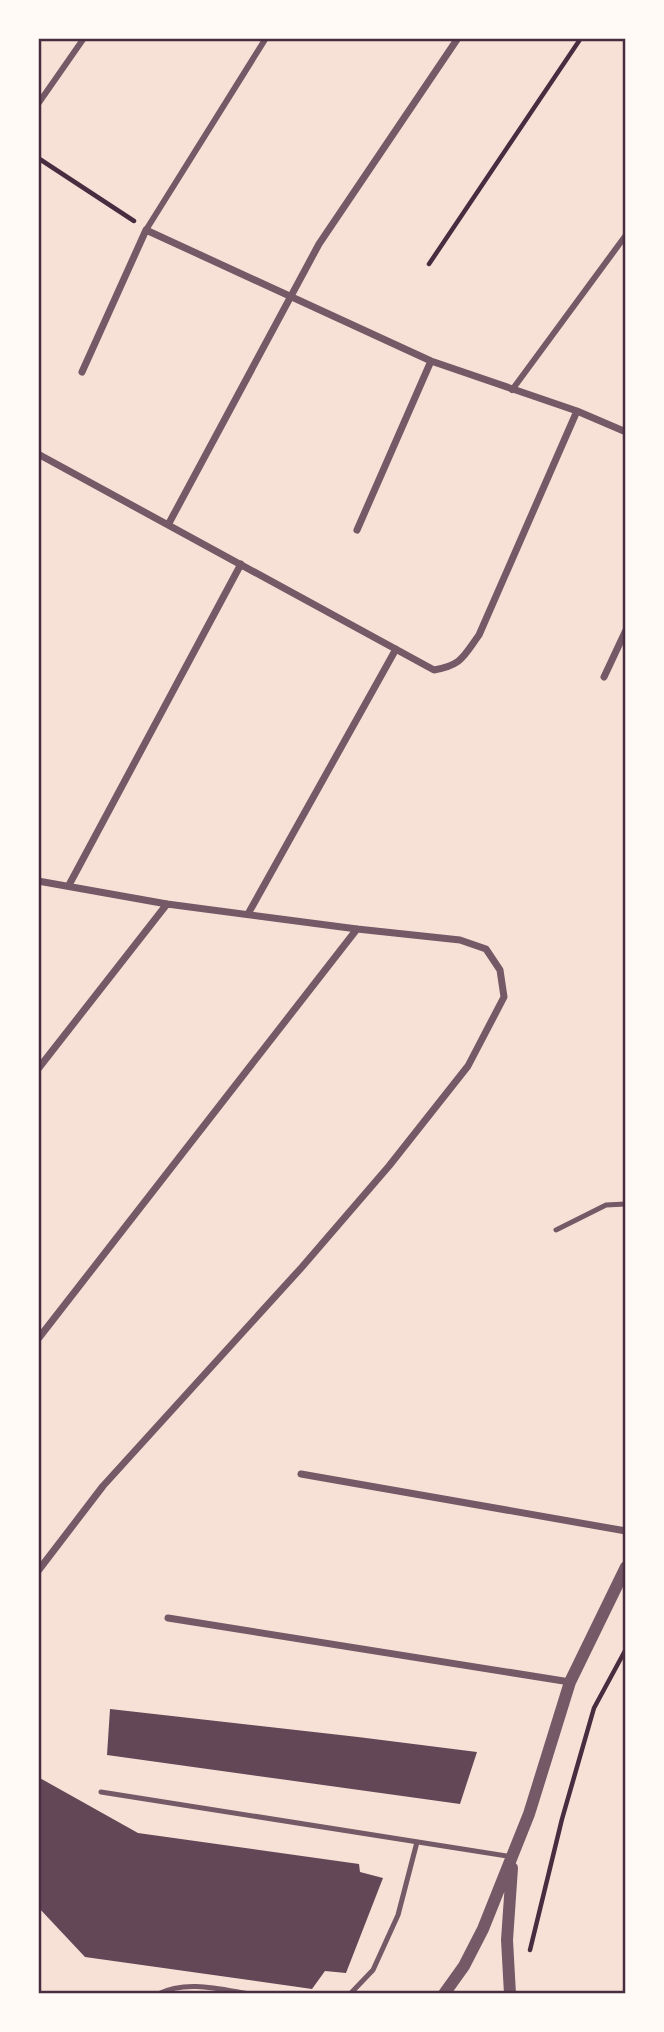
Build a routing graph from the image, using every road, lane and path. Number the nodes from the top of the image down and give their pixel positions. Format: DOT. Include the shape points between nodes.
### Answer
graph roads {
  1 [pos="84,38"];
  2 [pos="266,38"];
  3 [pos="458,38"];
  4 [pos="581,38"];
  5 [pos="38,104"];
  6 [pos="38,158"];
  7 [pos="146,230"];
  8 [pos="625,235"];
  9 [pos="429,264"];
  10 [pos="290,298"];
  11 [pos="431,362"];
  12 [pos="82,372"];
  13 [pos="512,390"];
  14 [pos="577,411"];
  15 [pos="625,432"];
  16 [pos="38,454"];
  17 [pos="169,525"];
  18 [pos="357,530"];
  19 [pos="241,564"];
  20 [pos="625,630"];
  21 [pos="396,649"];
  22 [pos="604,677"];
  23 [pos="38,881"];
  24 [pos="69,885"];
  25 [pos="167,904"];
  26 [pos="248,914"];
  27 [pos="357,929"];
  28 [pos="38,1069"];
  29 [pos="625,1204"];
  30 [pos="556,1230"];
  31 [pos="38,1339"];
  32 [pos="301,1474"];
  33 [pos="625,1531"];
  34 [pos="625,1567"];
  35 [pos="38,1571"];
  36 [pos="168,1618"];
  37 [pos="625,1649"];
  38 [pos="570,1682"];
  39 [pos="101,1792"];
  40 [pos="417,1842"];
  41 [pos="513,1857"];
  42 [pos="529,1955"];
  43 [pos="158,1993"];
  44 [pos="249,1993"];
  45 [pos="350,1993"];
  46 [pos="444,1993"];
  47 [pos="510,1993"];
  1 -- 5 [label="street"];
  2 -- 7 [label="street"];
  3 -- 10 [label="street" via="319,244"];
  4 -- 9 [label="path"];
  6 -- 7 [label="path"];
  7 -- 10 [label="street"];
  7 -- 12 [label="street"];
  8 -- 13 [label="street"];
  10 -- 11 [label="street"];
  10 -- 17 [label="street"];
  11 -- 13 [label="street"];
  11 -- 18 [label="street"];
  13 -- 14 [label="street"];
  14 -- 15 [label="street"];
  14 -- 21 [label="street" via="480,635 452,667 433,670"];
  16 -- 17 [label="street"];
  17 -- 19 [label="street"];
  19 -- 21 [label="street"];
  19 -- 24 [label="street"];
  20 -- 22 [label="street"];
  21 -- 26 [label="street"];
  23 -- 24 [label="street"];
  24 -- 25 [label="street"];
  25 -- 26 [label="street"];
  25 -- 28 [label="street"];
  26 -- 27 [label="street"];
  27 -- 31 [label="street"];
  27 -- 35 [label="street" via="460,940 486,949 500,970 504,997 483,1040 468,1066 389,1166 103,1486"];
  29 -- 30 [label="lane" via="606,1205"];
  32 -- 33 [label="street"];
  34 -- 38 [label="street"];
  36 -- 38 [label="street"];
  37 -- 42 [label="path" via="594,1708"];
  38 -- 41 [label="street"];
  39 -- 40 [label="lane"];
  40 -- 41 [label="lane"];
  40 -- 45 [label="lane" via="398,1914 373,1970"];
  41 -- 46 [label="street" via="483,1929"];
  41 -- 47 [label="street"];
  43 -- 44 [label="lane" via="173,1987"];
}
